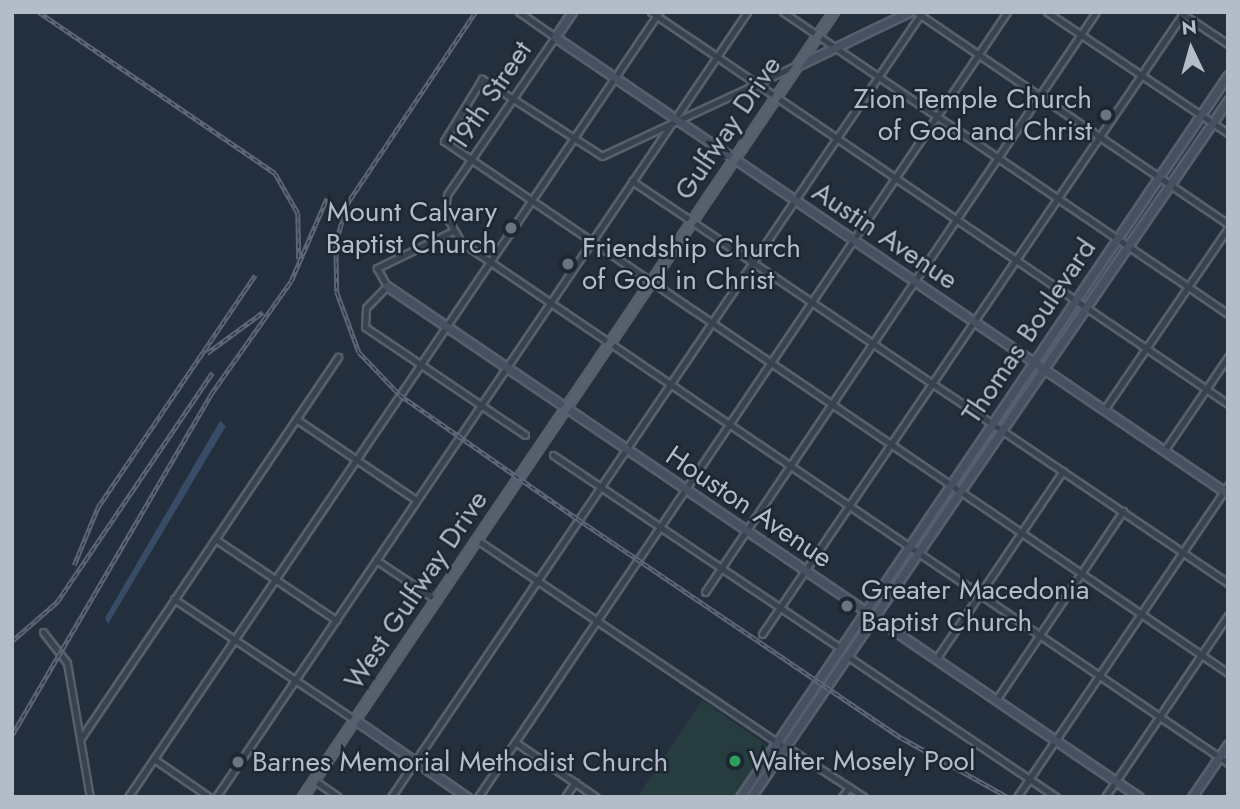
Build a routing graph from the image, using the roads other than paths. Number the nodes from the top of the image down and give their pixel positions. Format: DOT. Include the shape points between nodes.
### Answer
graph roads {
  1 [pos="519,12"];
  2 [pos="572,12"];
  3 [pos="747,12"];
  4 [pos="783,12"];
  5 [pos="834,12"];
  6 [pos="909,12"];
  7 [pos="1007,12"];
  8 [pos="1047,12"];
  9 [pos="1097,12"];
  10 [pos="919,13"];
  11 [pos="1183,13"];
  12 [pos="656,14"];
  13 [pos="1081,35"];
  14 [pos="818,36"];
  15 [pos="555,37"];
  16 [pos="1228,44"];
  17 [pos="837,48"];
  18 [pos="979,54"];
  19 [pos="716,57"];
  20 [pos="798,65"];
  21 [pos="1228,75"];
  22 [pos="1141,76"];
  23 [pos="878,77"];
  24 [pos="615,78"];
  25 [pos="758,85"];
  26 [pos="1040,96"];
  27 [pos="776,98"];
  28 [pos="513,99"];
  29 [pos="1228,100"];
  30 [pos="1201,115"];
  31 [pos="937,116"];
  32 [pos="678,120"];
  33 [pos="1212,123"];
  34 [pos="667,129"];
  35 [pos="1228,133"];
  36 [pos="1100,137"];
  37 [pos="573,139"];
  38 [pos="836,139"];
  39 [pos="998,158"];
  40 [pos="735,159"];
  41 [pos="472,160"];
  42 [pos="895,177"];
  43 [pos="1159,177"];
  44 [pos="632,181"];
  45 [pos="1170,185"];
  46 [pos="1058,199"];
  47 [pos="795,200"];
  48 [pos="531,201"];
  49 [pos="956,220"];
  50 [pos="693,221"];
  51 [pos="1228,226"];
  52 [pos="453,230"];
  53 [pos="853,239"];
  54 [pos="1117,239"];
  55 [pos="591,241"];
  56 [pos="1128,247"];
  57 [pos="1016,261"];
  58 [pos="489,262"];
  59 [pos="753,262"];
  60 [pos="914,281"];
  61 [pos="652,282"];
  62 [pos="387,286"];
  63 [pos="1188,287"];
  64 [pos="1075,300"];
  65 [pos="811,301"];
  66 [pos="550,303"];
  67 [pos="1086,308"];
  68 [pos="1228,314"];
  69 [pos="975,322"];
  70 [pos="711,323"];
  71 [pos="446,327"];
  72 [pos="872,343"];
  73 [pos="610,344"];
  74 [pos="1146,348"];
  75 [pos="338,357"];
  76 [pos="1228,357"];
  77 [pos="770,362"];
  78 [pos="1033,362"];
  79 [pos="421,364"];
  80 [pos="506,367"];
  81 [pos="1045,370"];
  82 [pos="933,384"];
  83 [pos="670,385"];
  84 [pos="1206,389"];
  85 [pos="480,404"];
  86 [pos="831,404"];
  87 [pos="1228,404"];
  88 [pos="566,408"];
  89 [pos="1104,410"];
  90 [pos="296,419"];
  91 [pos="992,423"];
  92 [pos="729,424"];
  93 [pos="1003,431"];
  94 [pos="525,435"];
  95 [pos="891,445"];
  96 [pos="626,449"];
  97 [pos="1164,451"];
  98 [pos="553,455"];
  99 [pos="356,459"];
  100 [pos="789,466"];
  101 [pos="1063,471"];
  102 [pos="950,485"];
  103 [pos="601,486"];
  104 [pos="685,488"];
  105 [pos="1226,490"];
  106 [pos="961,493"];
  107 [pos="416,500"];
  108 [pos="850,507"];
  109 [pos="1123,512"];
  110 [pos="661,527"];
  111 [pos="746,530"];
  112 [pos="1021,533"];
  113 [pos="215,539"];
  114 [pos="477,540"];
  115 [pos="909,547"];
  116 [pos="1182,552"];
  117 [pos="920,554"];
  118 [pos="376,560"];
  119 [pos="721,567"];
  120 [pos="806,571"];
  121 [pos="1081,574"];
  122 [pos="275,579"];
  123 [pos="536,581"];
  124 [pos="1228,583"];
  125 [pos="705,592"];
  126 [pos="979,594"];
  127 [pos="174,599"];
  128 [pos="436,600"];
  129 [pos="780,607"];
  130 [pos="868,613"];
  131 [pos="1140,615"];
  132 [pos="1228,615"];
  133 [pos="335,620"];
  134 [pos="596,622"];
  135 [pos="43,632"];
  136 [pos="762,634"];
  137 [pos="1040,635"];
  138 [pos="234,640"];
  139 [pos="843,651"];
  140 [pos="1201,655"];
  141 [pos="936,659"];
  142 [pos="1228,673"];
  143 [pos="1099,675"];
  144 [pos="295,680"];
  145 [pos="996,700"];
  146 [pos="1159,716"];
  147 [pos="355,720"];
  148 [pos="81,738"];
  149 [pos="1056,740"];
  150 [pos="515,741"];
  151 [pos="1228,744"];
  152 [pos="783,747"];
  153 [pos="1219,757"];
  154 [pos="154,759"];
  155 [pos="415,761"];
  156 [pos="1228,763"];
  157 [pos="1030,778"];
  158 [pos="314,780"];
  159 [pos="1115,781"];
  160 [pos="575,782"];
  161 [pos="849,787"];
  162 [pos="90,797"];
  163 [pos="128,797"];
  164 [pos="209,797"];
  165 [pos="216,797"];
  166 [pos="303,797"];
  167 [pos="338,797"];
  168 [pos="391,797"];
  169 [pos="467,797"];
  170 [pos="478,797"];
  171 [pos="565,797"];
  172 [pos="596,797"];
  173 [pos="740,797"];
  174 [pos="751,797"];
  175 [pos="842,797"];
  176 [pos="864,797"];
  177 [pos="1017,797"];
  178 [pos="1056,797"];
  179 [pos="1105,797"];
  180 [pos="1139,797"];
  181 [pos="1192,797"];
  1 -- 15 [label="street, Austin Avenue"];
  2 -- 15 [label="main road, 19th Street"];
  3 -- 19 [label="street"];
  4 -- 14 [label="street"];
  5 -- 14 [label="main road, Gulfway Drive"];
  6 -- 17 [label="main road"];
  7 -- 18 [label="street"];
  8 -- 13 [label="street"];
  9 -- 13 [label="street"];
  10 -- 18 [label="street"];
  10 -- 23 [label="street"];
  11 -- 16 [label="street"];
  11 -- 22 [label="street"];
  12 -- 19 [label="street"];
  12 -- 24 [label="street"];
  13 -- 22 [label="street"];
  13 -- 26 [label="street"];
  14 -- 17 [label="street"];
  14 -- 20 [label="main road, Gulfway Drive"];
  15 -- 24 [label="main road, Austin Avenue"];
  15 -- 28 [label="street, 19th Street"];
  17 -- 20 [label="main road"];
  17 -- 23 [label="street"];
  18 -- 26 [label="street"];
  18 -- 31 [label="street"];
  19 -- 25 [label="street"];
  19 -- 32 [label="street"];
  20 -- 25 [label="street"];
  20 -- 27 [label="main road, Gulfway Drive"];
  21 -- 30 [label="main road, Thomas Boulevard"];
  22 -- 30 [label="street"];
  22 -- 36 [label="street"];
  23 -- 31 [label="street"];
  23 -- 38 [label="street"];
  24 -- 32 [label="main road, Austin Avenue"];
  24 -- 37 [label="street"];
  25 -- 27 [label="street"];
  25 -- 32 [label="street"];
  26 -- 36 [label="street"];
  26 -- 39 [label="street"];
  27 -- 38 [label="street"];
  27 -- 40 [label="main road, Gulfway Drive"];
  28 -- 37 [label="street"];
  28 -- 41 [label="street, 19th Street"];
  28 -- 41 [label="street" via="482,79 444,141"];
  29 -- 33 [label="main road, Thomas Boulevard"];
  30 -- 33 [label="street"];
  30 -- 43 [label="main road, Thomas Boulevard"];
  31 -- 39 [label="street"];
  31 -- 42 [label="street"];
  32 -- 34 [label="street"];
  32 -- 40 [label="main road, Austin Avenue"];
  33 -- 35 [label="street"];
  33 -- 45 [label="main road, Thomas Boulevard"];
  34 -- 37 [label="street" via="608,155"];
  34 -- 44 [label="street"];
  36 -- 43 [label="street"];
  36 -- 46 [label="street"];
  37 -- 48 [label="street"];
  38 -- 42 [label="street"];
  38 -- 47 [label="street"];
  39 -- 46 [label="street"];
  39 -- 49 [label="street"];
  40 -- 47 [label="main road, Austin Avenue"];
  40 -- 50 [label="main road, Gulfway Drive"];
  41 -- 48 [label="street"];
  41 -- 52 [label="street, 19th Street" via="444,204"];
  42 -- 49 [label="street"];
  42 -- 53 [label="street"];
  43 -- 45 [label="street"];
  43 -- 54 [label="main road, Thomas Boulevard"];
  44 -- 50 [label="street"];
  44 -- 55 [label="street"];
  45 -- 51 [label="street"];
  45 -- 56 [label="main road, Thomas Boulevard"];
  46 -- 54 [label="street"];
  46 -- 57 [label="street"];
  47 -- 53 [label="main road, Austin Avenue"];
  47 -- 59 [label="street"];
  48 -- 55 [label="street"];
  48 -- 58 [label="street"];
  49 -- 57 [label="street"];
  49 -- 60 [label="street"];
  50 -- 59 [label="street"];
  50 -- 61 [label="main road, Gulfway Drive"];
  51 -- 63 [label="street"];
  52 -- 58 [label="street"];
  52 -- 62 [label="street, Houston Avenue" via="377,268"];
  53 -- 60 [label="main road, Austin Avenue"];
  53 -- 65 [label="street"];
  54 -- 56 [label="street"];
  54 -- 64 [label="main road, Thomas Boulevard"];
  55 -- 61 [label="street"];
  55 -- 66 [label="street"];
  56 -- 63 [label="street"];
  56 -- 67 [label="main road, Thomas Boulevard"];
  57 -- 64 [label="street"];
  57 -- 69 [label="street"];
  58 -- 66 [label="street"];
  58 -- 71 [label="street"];
  59 -- 65 [label="street"];
  59 -- 70 [label="street"];
  60 -- 69 [label="main road, Austin Avenue"];
  60 -- 72 [label="street"];
  61 -- 70 [label="street"];
  61 -- 73 [label="main road, Gulfway Drive"];
  62 -- 71 [label="main road, Houston Avenue"];
  62 -- 79 [label="street" via="363,319"];
  63 -- 68 [label="street"];
  63 -- 74 [label="street"];
  64 -- 67 [label="street"];
  64 -- 78 [label="main road, Thomas Boulevard"];
  65 -- 72 [label="street"];
  65 -- 77 [label="street"];
  66 -- 73 [label="street"];
  66 -- 80 [label="street"];
  67 -- 74 [label="street"];
  67 -- 81 [label="main road, Thomas Boulevard"];
  69 -- 78 [label="main road, Austin Avenue"];
  69 -- 82 [label="street"];
  70 -- 77 [label="street"];
  70 -- 83 [label="street"];
  71 -- 79 [label="street"];
  71 -- 80 [label="main road, Houston Avenue"];
  72 -- 82 [label="street"];
  72 -- 86 [label="street"];
  73 -- 83 [label="street"];
  73 -- 88 [label="main road, Gulfway Drive"];
  74 -- 84 [label="street"];
  74 -- 89 [label="street"];
  75 -- 90 [label="street"];
  76 -- 84 [label="street"];
  77 -- 86 [label="street"];
  77 -- 92 [label="street"];
  78 -- 81 [label="main road, Austin Avenue"];
  78 -- 91 [label="main road, Thomas Boulevard"];
  79 -- 85 [label="street"];
  79 -- 99 [label="street"];
  80 -- 85 [label="street"];
  80 -- 88 [label="main road, Houston Avenue"];
  81 -- 89 [label="main road, Austin Avenue"];
  81 -- 93 [label="main road, Thomas Boulevard"];
  82 -- 91 [label="street"];
  82 -- 95 [label="street"];
  83 -- 92 [label="street"];
  83 -- 96 [label="street"];
  84 -- 87 [label="street"];
  84 -- 97 [label="street"];
  85 -- 94 [label="street"];
  85 -- 107 [label="street"];
  86 -- 95 [label="street"];
  86 -- 100 [label="street"];
  88 -- 96 [label="main road, Houston Avenue"];
  88 -- 114 [label="main road, West Gulfway Drive"];
  89 -- 97 [label="main road, Austin Avenue"];
  90 -- 99 [label="street"];
  90 -- 113 [label="street"];
  91 -- 93 [label="street"];
  91 -- 102 [label="main road, Thomas Boulevard"];
  92 -- 100 [label="street"];
  92 -- 104 [label="street"];
  93 -- 101 [label="street"];
  93 -- 106 [label="main road, Thomas Boulevard"];
  95 -- 102 [label="street"];
  95 -- 108 [label="street"];
  96 -- 103 [label="street"];
  96 -- 104 [label="main road, Houston Avenue"];
  97 -- 105 [label="main road, Austin Avenue"];
  98 -- 103 [label="street"];
  99 -- 107 [label="street"];
  99 -- 122 [label="street"];
  100 -- 108 [label="street"];
  100 -- 111 [label="street"];
  101 -- 109 [label="street"];
  101 -- 112 [label="street"];
  102 -- 106 [label="street"];
  102 -- 115 [label="main road, Thomas Boulevard"];
  103 -- 110 [label="street"];
  103 -- 123 [label="street"];
  104 -- 110 [label="street"];
  104 -- 111 [label="main road, Houston Avenue"];
  105 -- 116 [label="street"];
  106 -- 112 [label="street"];
  106 -- 117 [label="main road, Thomas Boulevard"];
  107 -- 118 [label="street"];
  108 -- 115 [label="street"];
  108 -- 120 [label="street"];
  109 -- 116 [label="street"];
  109 -- 121 [label="street"];
  110 -- 119 [label="street"];
  110 -- 134 [label="street"];
  111 -- 119 [label="street"];
  111 -- 120 [label="main road, Houston Avenue"];
  112 -- 121 [label="street"];
  112 -- 126 [label="street"];
  113 -- 122 [label="street"];
  113 -- 127 [label="street"];
  114 -- 123 [label="street"];
  114 -- 128 [label="main road, West Gulfway Drive"];
  115 -- 117 [label="street"];
  115 -- 130 [label="main road, Thomas Boulevard"];
  116 -- 124 [label="street"];
  116 -- 131 [label="street"];
  117 -- 126 [label="street"];
  117 -- 130 [label="main road, Thomas Boulevard"];
  118 -- 128 [label="street"];
  118 -- 133 [label="street"];
  119 -- 125 [label="street"];
  119 -- 129 [label="street"];
  120 -- 129 [label="street"];
  120 -- 130 [label="main road, Houston Avenue"];
  121 -- 131 [label="street"];
  121 -- 137 [label="street"];
  122 -- 133 [label="street"];
  122 -- 138 [label="street"];
  123 -- 134 [label="street"];
  123 -- 155 [label="street"];
  126 -- 137 [label="street"];
  126 -- 141 [label="street"];
  127 -- 138 [label="street"];
  127 -- 148 [label="street"];
  128 -- 147 [label="main road, West Gulfway Drive"];
  129 -- 136 [label="street"];
  129 -- 139 [label="street"];
  130 -- 139 [label="main road"];
  130 -- 141 [label="main road, Houston Avenue"];
  131 -- 140 [label="street"];
  131 -- 143 [label="street"];
  132 -- 140 [label="street"];
  133 -- 144 [label="street"];
  134 -- 150 [label="street"];
  134 -- 152 [label="street"];
  135 -- 148 [label="street" via="59,654"];
  137 -- 143 [label="street"];
  137 -- 145 [label="street"];
  138 -- 144 [label="street"];
  138 -- 154 [label="street"];
  139 -- 152 [label="main road"];
  139 -- 157 [label="street"];
  140 -- 142 [label="street"];
  140 -- 146 [label="street"];
  141 -- 145 [label="main road, Houston Avenue"];
  143 -- 146 [label="street"];
  143 -- 149 [label="street"];
  144 -- 147 [label="street"];
  144 -- 165 [label="street"];
  145 -- 149 [label="main road, Houston Avenue"];
  146 -- 153 [label="street"];
  146 -- 159 [label="street"];
  147 -- 155 [label="main road"];
  147 -- 158 [label="main road, West Gulfway Drive"];
  148 -- 162 [label="street"];
  149 -- 157 [label="street"];
  149 -- 159 [label="main road, Houston Avenue"];
  150 -- 160 [label="street"];
  150 -- 170 [label="street"];
  151 -- 153 [label="main road"];
  152 -- 161 [label="street"];
  152 -- 173 [label="main road"];
  152 -- 174 [label="main road"];
  153 -- 156 [label="street"];
  153 -- 181 [label="main road"];
  154 -- 163 [label="street"];
  154 -- 164 [label="street"];
  155 -- 168 [label="street"];
  155 -- 169 [label="main road"];
  157 -- 177 [label="street"];
  157 -- 178 [label="street"];
  158 -- 166 [label="main road, West Gulfway Drive"];
  158 -- 167 [label="street"];
  159 -- 179 [label="street"];
  159 -- 180 [label="main road, Houston Avenue"];
  160 -- 171 [label="street"];
  160 -- 172 [label="street"];
  161 -- 175 [label="street"];
  161 -- 176 [label="street"];
}
